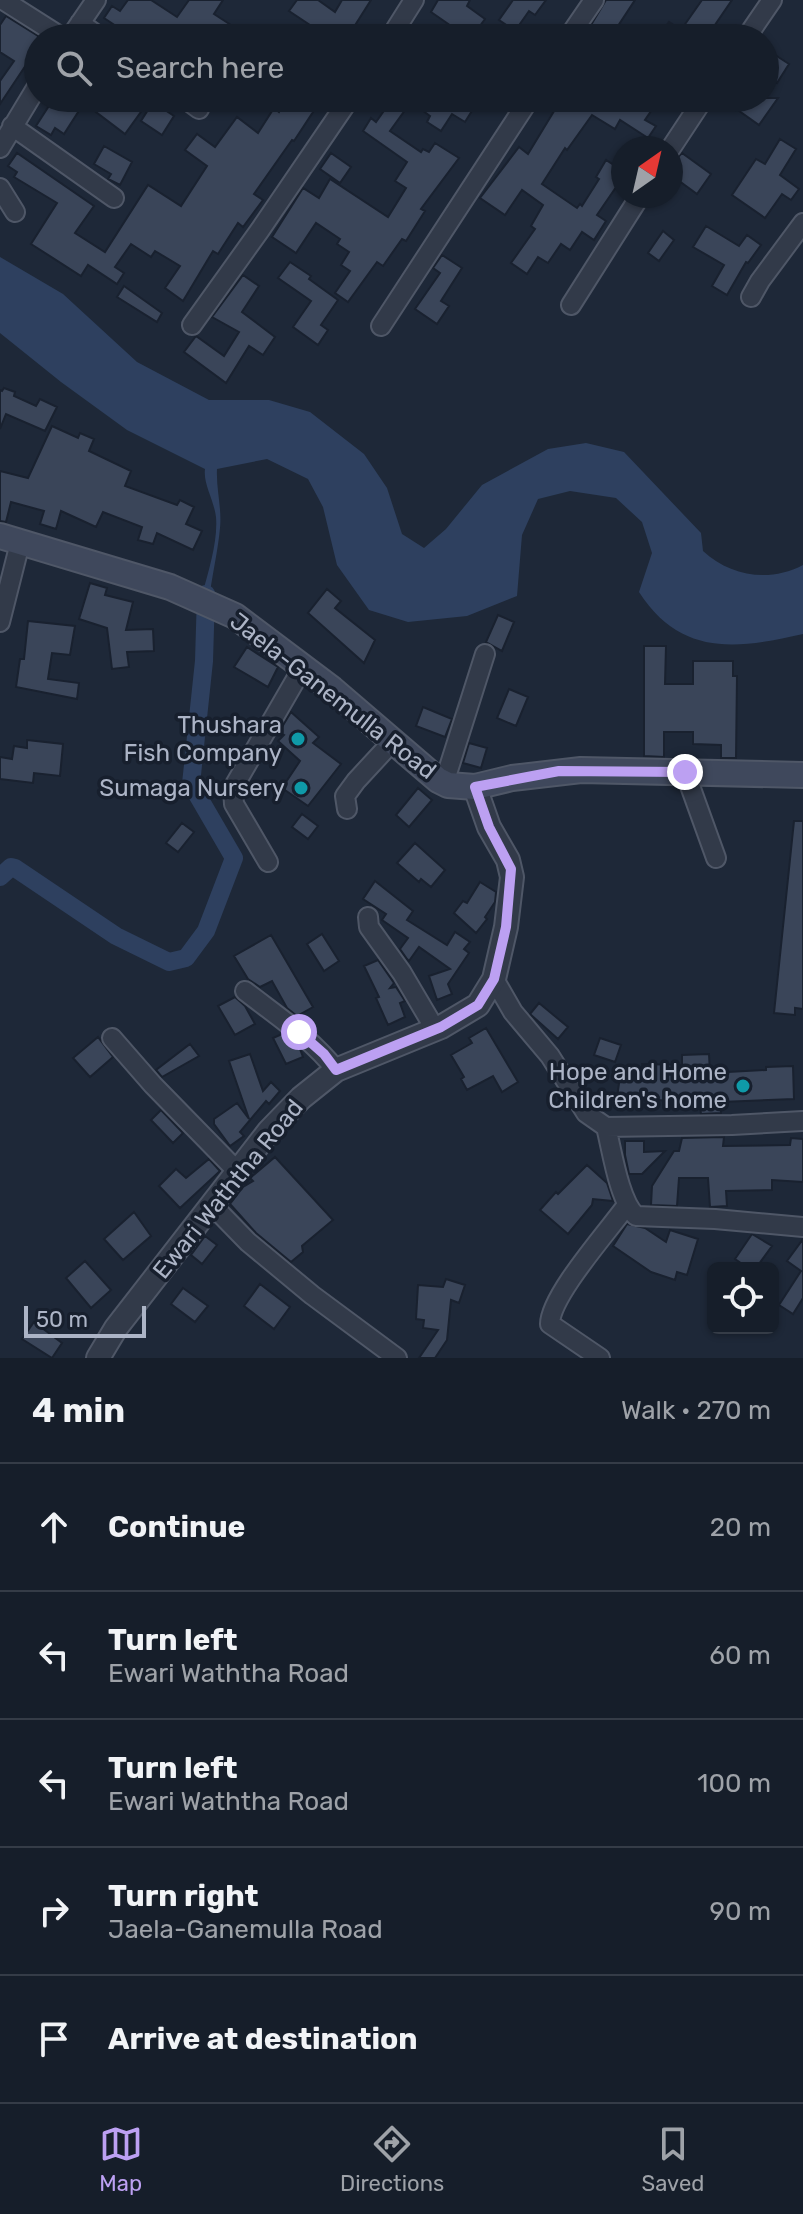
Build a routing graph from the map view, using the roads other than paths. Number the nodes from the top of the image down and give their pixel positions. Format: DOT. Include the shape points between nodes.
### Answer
graph roads {
  1 [pos="3,0"];
  2 [pos="96,0"];
  3 [pos="414,0"];
  4 [pos="594,0"];
  5 [pos="772,0"];
  6 [pos="41,24"];
  7 [pos="79,24"];
  8 [pos="399,24"];
  9 [pos="578,24"];
  10 [pos="756,24"];
  11 [pos="24,107"];
  12 [pos="340,112"];
  13 [pos="521,112"];
  14 [pos="695,112"];
  15 [pos="12,126"];
  16 [pos="679,136"];
  17 [pos="0,148"];
  18 [pos="0,188"];
  19 [pos="114,198"];
  20 [pos="632,208"];
  21 [pos="15,212"];
  22 [pos="803,223"];
  23 [pos="751,297"];
  24 [pos="571,305"];
  25 [pos="192,325"];
  26 [pos="381,326"];
  27 [pos="10,540"];
  28 [pos="0,622"];
  29 [pos="485,654"];
  30 [pos="303,667"];
  31 [pos="393,741"];
  32 [pos="685,772"];
  33 [pos="803,775"];
  34 [pos="444,783"];
  35 [pos="475,787"];
  36 [pos="347,809"];
  37 [pos="716,858"];
  38 [pos="268,862"];
  39 [pos="368,917"];
  40 [pos="494,979"];
  41 [pos="245,991"];
  42 [pos="435,1029"];
  43 [pos="112,1038"];
  44 [pos="336,1070"];
  45 [pos="803,1121"];
  46 [pos="606,1127"];
  47 [pos="238,1172"];
  48 [pos="212,1205"];
  49 [pos="627,1205"];
  50 [pos="803,1227"];
  51 [pos="589,1355"];
  52 [pos="98,1358"];
  53 [pos="397,1358"];
  1 -- 6 [label="street"];
  2 -- 7 [label="street"];
  3 -- 8 [label="street"];
  4 -- 9 [label="street"];
  5 -- 10 [label="street"];
  11 -- 15 [label="street"];
  12 -- 25 [label="street"];
  13 -- 26 [label="street"];
  14 -- 16 [label="street"];
  15 -- 17 [label="street"];
  15 -- 19 [label="street"];
  18 -- 21 [label="street"];
  20 -- 24 [label="street"];
  22 -- 23 [label="street"];
  27 -- 28 [label="street"];
  27 -- 30 [label="main road, Jaela-Ganemulla Road" via="204,601 235,616"];
  29 -- 34 [label="street"];
  30 -- 31 [label="main road, Jaela-Ganemulla Road"];
  30 -- 38 [label="street" via="233,788 234,804"];
  31 -- 34 [label="main road, Jaela-Ganemulla Road"];
  31 -- 36 [label="street" via="350,788"];
  32 -- 33 [label="main road, Jaela-Ganemulla Road"];
  32 -- 35 [label="main road, Jaela-Ganemulla Road" via="559,771"];
  32 -- 37 [label="street"];
  34 -- 35 [label="main road, Jaela-Ganemulla Road"];
  35 -- 40 [label="street, Ewari Waththa Road" via="511,869"];
  39 -- 42 [label="street" via="369,927"];
  40 -- 42 [label="street, Ewari Waththa Road" via="478,1005"];
  40 -- 46 [label="street" via="586,1113"];
  41 -- 44 [label="street" via="299,1032"];
  42 -- 44 [label="street, Ewari Waththa Road"];
  43 -- 47 [label="street"];
  44 -- 47 [label="street, Ewari Waththa Road" via="269,1131"];
  45 -- 46 [label="street"];
  46 -- 49 [label="street"];
  47 -- 48 [label="street, Ewari Waththa Road"];
  48 -- 52 [label="street, Ewari Waththa Road"];
  48 -- 53 [label="street" via="258,1251"];
  49 -- 50 [label="street" via="636,1216"];
  49 -- 51 [label="street" via="550,1314 550,1324"];
}
